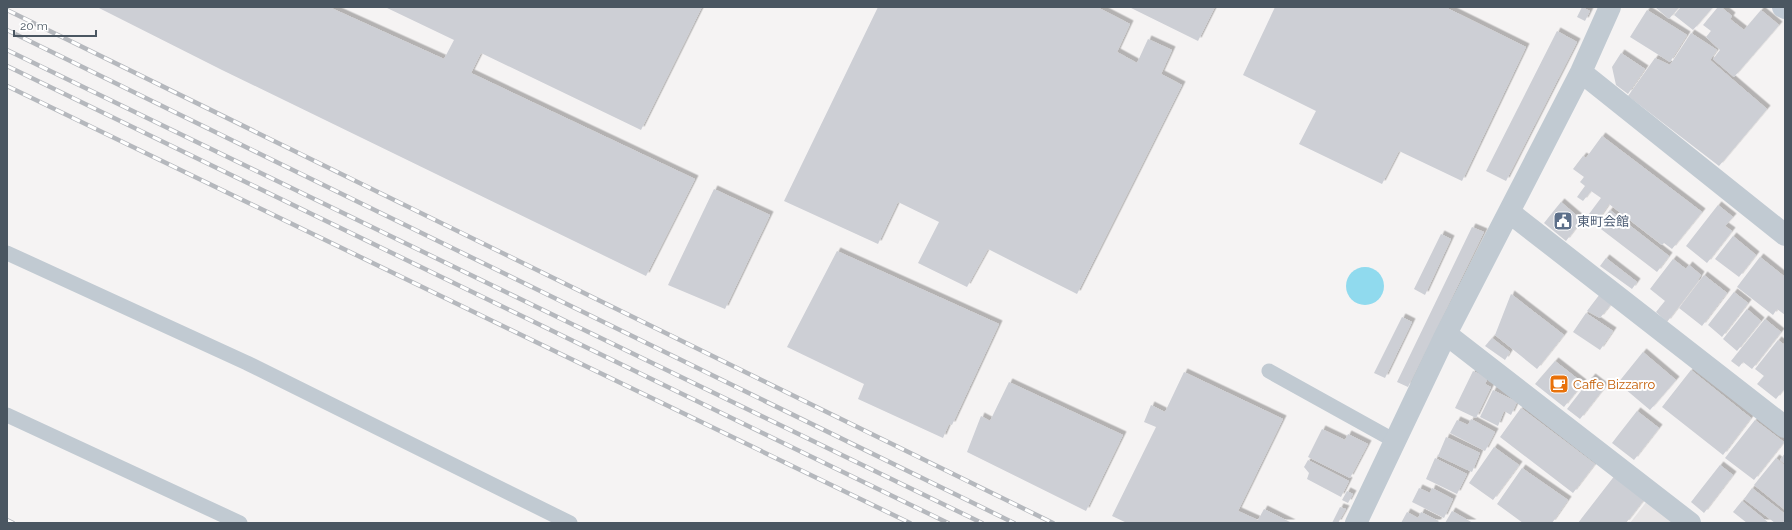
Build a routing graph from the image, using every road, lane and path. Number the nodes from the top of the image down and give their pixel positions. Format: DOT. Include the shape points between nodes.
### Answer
graph roads {
  1 [pos="1610,7"];
  2 [pos="1581,72"];
  3 [pos="1509,212"];
  4 [pos="1785,235"];
  5 [pos="7,253"];
  6 [pos="1446,334"];
  7 [pos="1269,371"];
  8 [pos="7,415"];
  9 [pos="1785,428"];
  10 [pos="1395,441"];
  11 [pos="240,523"];
  12 [pos="570,523"];
  13 [pos="1356,523"];
  14 [pos="1690,523"];
  1 -- 2 [label="street"];
  2 -- 3 [label="street"];
  2 -- 4 [label="street"];
  3 -- 6 [label="street"];
  3 -- 9 [label="street"];
  5 -- 12 [label="lane" via="247,363"];
  6 -- 10 [label="street"];
  6 -- 14 [label="street"];
  7 -- 10 [label="lane"];
  8 -- 11 [label="lane"];
  10 -- 13 [label="street"];
}
